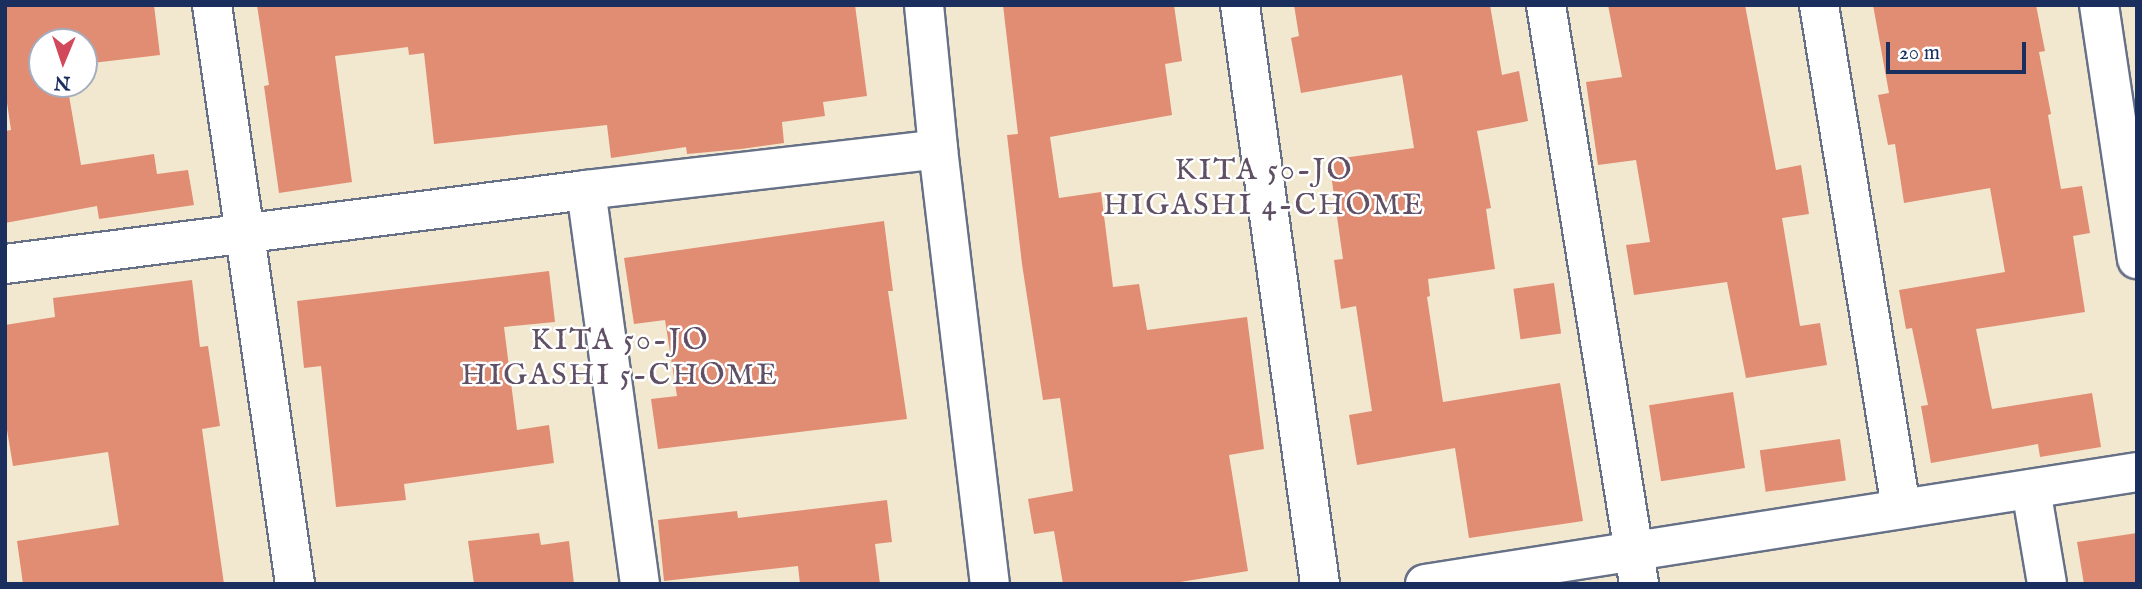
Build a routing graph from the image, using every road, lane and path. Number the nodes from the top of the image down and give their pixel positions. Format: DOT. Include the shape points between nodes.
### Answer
graph roads {
  1 [pos="212,5"];
  2 [pos="924,5"];
  3 [pos="1240,5"];
  4 [pos="1546,5"];
  5 [pos="1819,5"];
  6 [pos="2099,5"];
  7 [pos="938,149"];
  8 [pos="586,190"];
  9 [pos="245,234"];
  10 [pos="2137,259"];
  11 [pos="5,264"];
  12 [pos="2137,472"];
  13 [pos="2031,489"];
  14 [pos="1901,508"];
  15 [pos="1636,568"];
  16 [pos="295,584"];
  17 [pos="640,584"];
  18 [pos="990,584"];
  19 [pos="1320,584"];
  20 [pos="1425,584"];
  21 [pos="2048,584"];
  1 -- 9 [label="street"];
  2 -- 7 [label="street"];
  3 -- 19 [label="street"];
  4 -- 15 [label="street"];
  5 -- 14 [label="street"];
  6 -- 10 [label="street"];
  7 -- 8 [label="street"];
  7 -- 18 [label="street"];
  8 -- 9 [label="street"];
  8 -- 17 [label="street"];
  9 -- 11 [label="street"];
  9 -- 16 [label="street"];
  12 -- 13 [label="street"];
  13 -- 14 [label="street"];
  13 -- 21 [label="street"];
  14 -- 15 [label="street"];
  15 -- 20 [label="street"];
}
